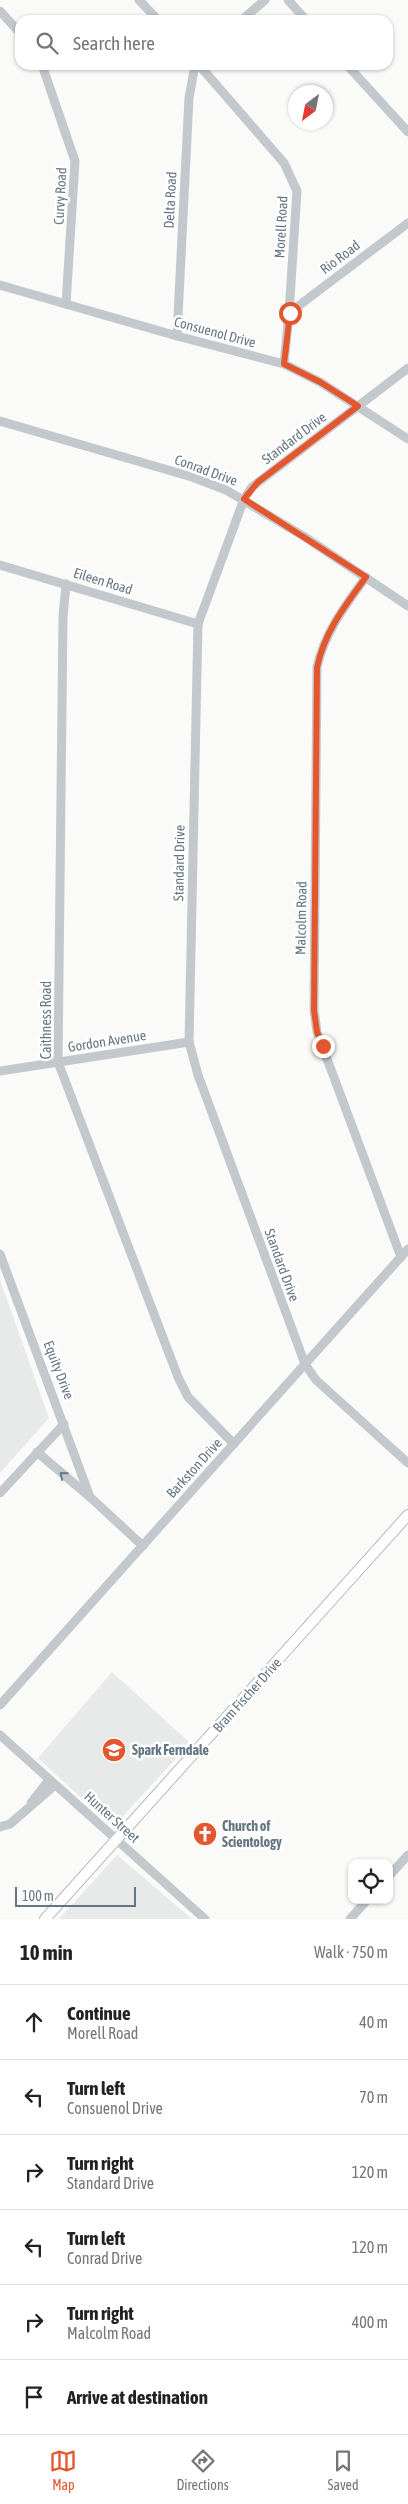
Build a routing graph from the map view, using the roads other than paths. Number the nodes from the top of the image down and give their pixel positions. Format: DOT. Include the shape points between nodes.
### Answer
graph roads {
  1 [pos="139,0"];
  2 [pos="265,0"];
  3 [pos="288,0"];
  4 [pos="0,11"];
  5 [pos="153,15"];
  6 [pos="248,15"];
  7 [pos="302,15"];
  8 [pos="15,28"];
  9 [pos="44,70"];
  10 [pos="194,70"];
  11 [pos="203,70"];
  12 [pos="352,70"];
  13 [pos="408,132"];
  14 [pos="408,223"];
  15 [pos="0,285"];
  16 [pos="66,304"];
  17 [pos="290,313"];
  18 [pos="177,336"];
  19 [pos="284,364"];
  20 [pos="408,368"];
  21 [pos="358,406"];
  22 [pos="0,421"];
  23 [pos="408,439"];
  24 [pos="244,499"];
  25 [pos="0,564"];
  26 [pos="366,577"];
  27 [pos="66,584"];
  28 [pos="408,606"];
  29 [pos="198,624"];
  30 [pos="189,1042"];
  31 [pos="58,1062"];
  32 [pos="0,1071"];
  33 [pos="408,1249"];
  34 [pos="0,1254"];
  35 [pos="401,1257"];
  36 [pos="305,1364"];
  37 [pos="64,1424"];
  38 [pos="234,1444"];
  39 [pos="37,1452"];
  40 [pos="408,1462"];
  41 [pos="0,1492"];
  42 [pos="90,1497"];
  43 [pos="408,1515"];
  44 [pos="143,1546"];
  45 [pos="0,1705"];
  46 [pos="0,1736"];
  47 [pos="52,1782"];
  48 [pos="0,1827"];
  49 [pos="117,1841"];
  50 [pos="408,1855"];
  51 [pos="393,1872"];
  52 [pos="363,1904"];
  53 [pos="45,1919"];
  54 [pos="205,1919"];
  55 [pos="350,1919"];
  1 -- 5 [label="street"];
  2 -- 6 [label="street"];
  3 -- 7 [label="street"];
  4 -- 8 [label="street"];
  9 -- 16 [label="street, Curvy Road" via="75,161"];
  10 -- 18 [label="street, Delta Road" via="189,98"];
  11 -- 17 [label="street, Morell Road" via="284,162 297,191"];
  12 -- 13 [label="street"];
  14 -- 17 [label="street, Rio Road"];
  15 -- 16 [label="street, Consuenol Drive"];
  16 -- 18 [label="street, Consuenol Drive"];
  17 -- 19 [label="street, Morell Road"];
  18 -- 19 [label="street, Consuenol Drive"];
  19 -- 21 [label="street, Consuenol Drive"];
  20 -- 21 [label="street, Standard Drive"];
  21 -- 23 [label="street, Consuenol Drive"];
  21 -- 24 [label="street, Standard Drive" via="258,482"];
  22 -- 24 [label="street, Conrad Drive" via="205,481"];
  24 -- 26 [label="street, Conrad Drive"];
  24 -- 29 [label="street, Standard Drive"];
  25 -- 27 [label="street, Eileen Road"];
  26 -- 28 [label="street, Conrad Drive"];
  26 -- 35 [label="street, Malcolm Road" via="330,629 317,668 314,1010 317,1032"];
  27 -- 29 [label="street, Eileen Road"];
  27 -- 31 [label="street, Caithness Road"];
  29 -- 30 [label="street, Standard Drive"];
  30 -- 31 [label="street, Gordon Avenue"];
  30 -- 36 [label="street, Standard Drive" via="198,1075"];
  31 -- 32 [label="street, Gordon Avenue"];
  31 -- 38 [label="street, Caithness Road" via="178,1378 188,1397"];
  33 -- 35 [label="street, Barkston Drive"];
  34 -- 37 [label="street, Equity Drive"];
  35 -- 36 [label="street, Barkston Drive"];
  36 -- 38 [label="street, Barkston Drive"];
  36 -- 40 [label="street, Standard Drive" via="316,1380"];
  37 -- 39 [label="street"];
  37 -- 42 [label="street, Equity Drive"];
  38 -- 44 [label="street, Barkston Drive"];
  39 -- 41 [label="street"];
  42 -- 39 [label="street, Equity Drive, one-way"];
  42 -- 44 [label="street, Equity Drive"];
  43 -- 49 [label="main road, Bram Fischer Drive"];
  44 -- 45 [label="street, Barkston Drive"];
  46 -- 47 [label="street, Hunter Street"];
  47 -- 48 [label="street" via="41,1798 10,1824"];
  47 -- 49 [label="street, Hunter Street"];
  49 -- 53 [label="main road, Bram Fischer Drive"];
  49 -- 54 [label="street, Hunter Street"];
  50 -- 51 [label="street"];
  52 -- 55 [label="street"];
}
